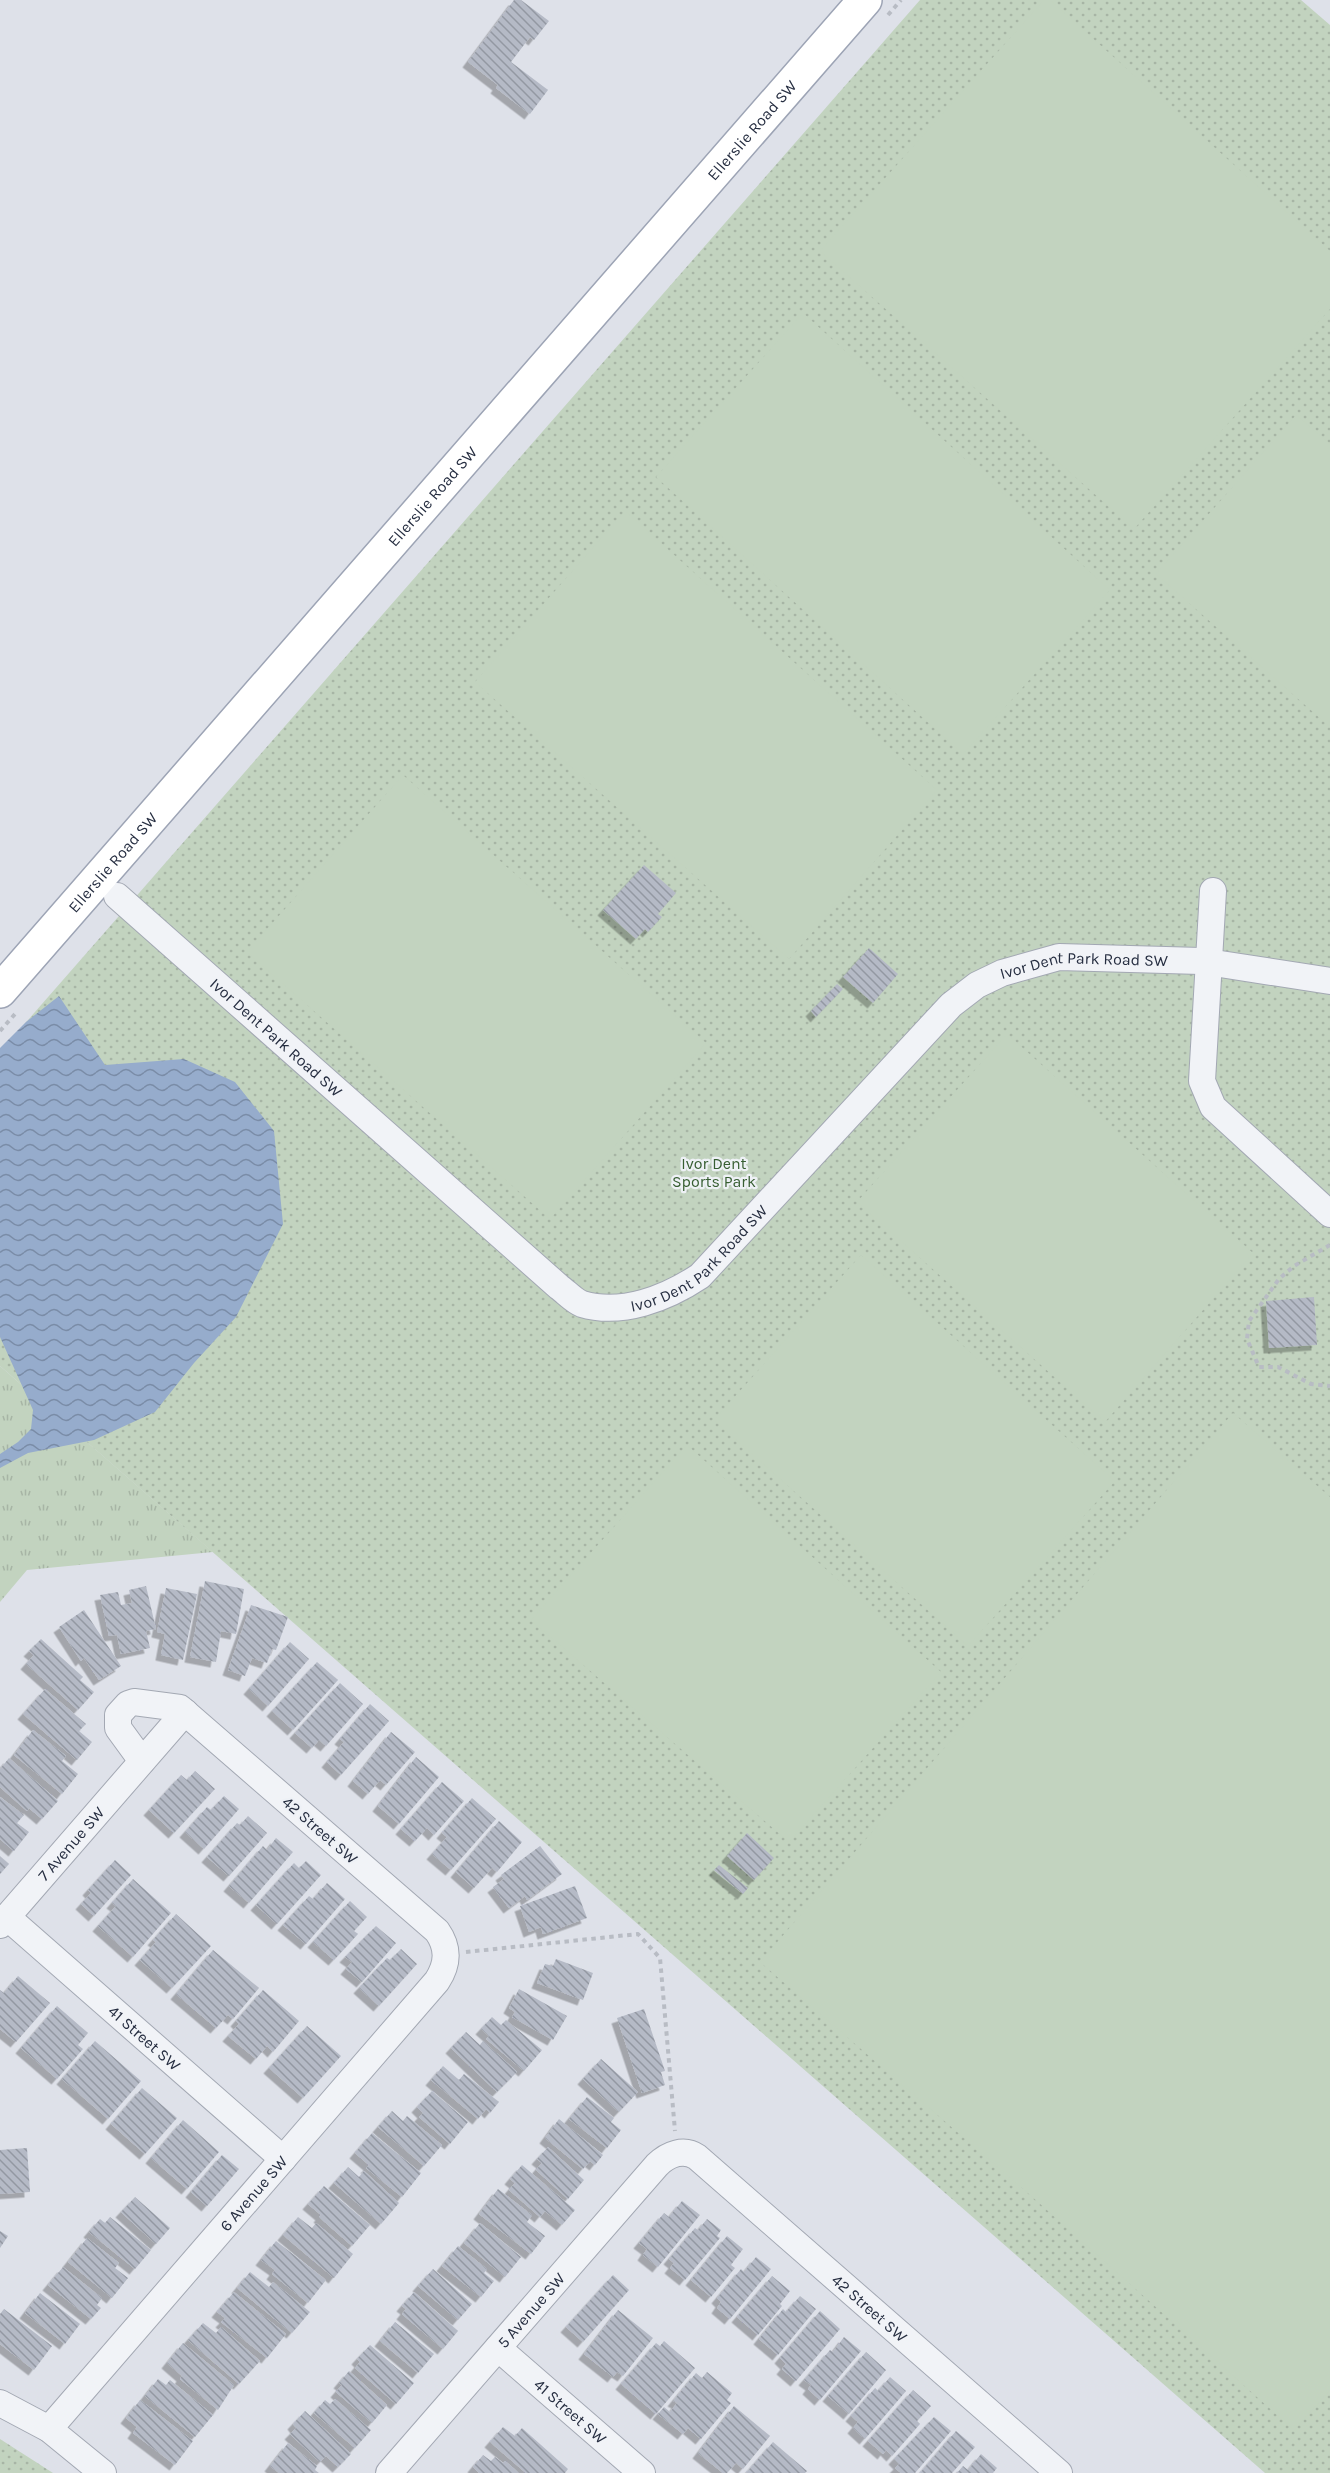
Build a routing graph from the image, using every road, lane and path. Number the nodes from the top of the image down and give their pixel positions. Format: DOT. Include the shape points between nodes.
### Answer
graph roads {
  1 [pos="865,0"];
  2 [pos="1213,891"];
  3 [pos="117,896"];
  4 [pos="1207,962"];
  5 [pos="1330,981"];
  6 [pos="0,991"];
  7 [pos="1330,1214"];
  8 [pos="1330,1245"];
  9 [pos="1330,1386"];
  10 [pos="185,1712"];
  11 [pos="142,1761"];
  12 [pos="3,1921"];
  13 [pos="446,1953"];
  14 [pos="676,2153"];
  15 [pos="283,2159"];
  16 [pos="498,2348"];
  17 [pos="0,2403"];
  18 [pos="49,2429"];
  19 [pos="103,2473"];
  20 [pos="389,2473"];
  21 [pos="642,2473"];
  22 [pos="1059,2473"];
  1 -- 6 [label="main road, Ellerslie Road SW"];
  2 -- 4 [label="street"];
  3 -- 4 [label="street, Ivor Dent Park Road SW" via="559,1287 581,1304 618,1307 677,1292 700,1276 951,1005 977,985 1002,973 1059,957"];
  4 -- 5 [label="street, Ivor Dent Park Road SW"];
  4 -- 7 [label="street" via="1202,1081 1207,1096 1214,1107"];
  8 -- 9 [label="path" via="1279,1279 1249,1321 1247,1339 1259,1367 1278,1367 1311,1384"];
  10 -- 11 [label="street, 7 Avenue SW"];
  10 -- 11 [label="street" via="146,1702 134,1702 123,1708 118,1715 118,1728"];
  10 -- 13 [label="street, 42 Street SW" via="437,1931"];
  11 -- 12 [label="street, 7 Avenue SW"];
  12 -- 15 [label="street, 41 Street SW"];
  13 -- 14 [label="path" via="638,1934 660,1958"];
  13 -- 15 [label="street, 6 Avenue SW" via="446,1964 437,1981"];
  14 -- 16 [label="street, 5 Avenue SW" via="657,2165"];
  14 -- 22 [label="street, 42 Street SW" via="698,2157"];
  15 -- 18 [label="street, 6 Avenue SW"];
  16 -- 20 [label="street, 5 Avenue SW"];
  16 -- 21 [label="street, 41 Street SW"];
  17 -- 18 [label="street"];
  18 -- 19 [label="street"];
}
